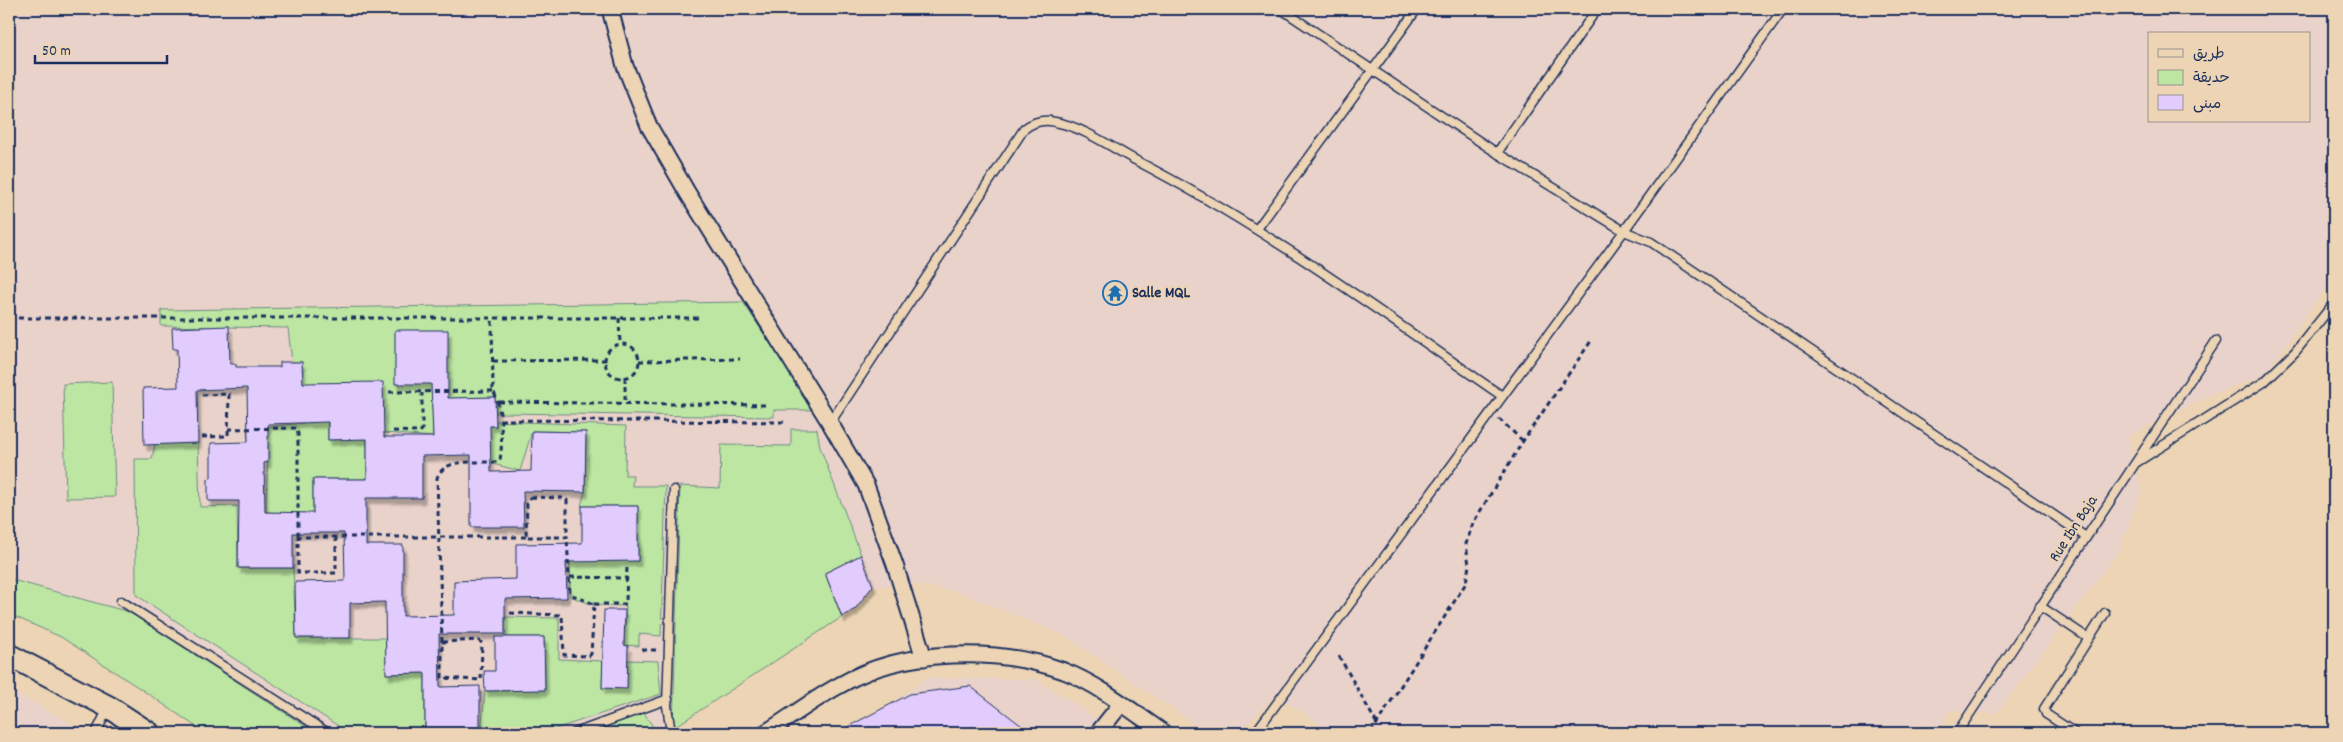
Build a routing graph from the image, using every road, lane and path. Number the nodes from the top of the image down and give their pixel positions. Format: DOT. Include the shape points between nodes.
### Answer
graph roads {
  1 [pos="610,9"];
  2 [pos="1281,9"];
  3 [pos="1417,9"];
  4 [pos="1597,9"];
  5 [pos="1782,9"];
  6 [pos="1373,70"];
  7 [pos="1497,152"];
  8 [pos="1257,229"];
  9 [pos="1624,231"];
  10 [pos="2334,303"];
  11 [pos="9,318"];
  12 [pos="492,318"];
  13 [pos="619,318"];
  14 [pos="698,318"];
  15 [pos="1592,341"];
  16 [pos="2216,342"];
  17 [pos="620,344"];
  18 [pos="740,359"];
  19 [pos="606,360"];
  20 [pos="493,361"];
  21 [pos="640,361"];
  22 [pos="625,378"];
  23 [pos="493,391"];
  24 [pos="389,392"];
  25 [pos="422,392"];
  26 [pos="202,395"];
  27 [pos="1502,396"];
  28 [pos="499,402"];
  29 [pos="625,403"];
  30 [pos="770,405"];
  31 [pos="1491,412"];
  32 [pos="500,420"];
  33 [pos="785,422"];
  34 [pos="830,423"];
  35 [pos="228,428"];
  36 [pos="393,432"];
  37 [pos="202,437"];
  38 [pos="1523,441"];
  39 [pos="2134,465"];
  40 [pos="674,490"];
  41 [pos="298,536"];
  42 [pos="336,536"];
  43 [pos="526,536"];
  44 [pos="566,536"];
  45 [pos="438,537"];
  46 [pos="2086,537"];
  47 [pos="627,565"];
  48 [pos="570,577"];
  49 [pos="627,578"];
  50 [pos="122,601"];
  51 [pos="594,604"];
  52 [pos="2040,606"];
  53 [pos="510,613"];
  54 [pos="2105,613"];
  55 [pos="2088,638"];
  56 [pos="442,642"];
  57 [pos="9,655"];
  58 [pos="1339,656"];
  59 [pos="924,658"];
  60 [pos="668,700"];
  61 [pos="1121,704"];
  62 [pos="109,706"];
  63 [pos="1377,724"];
  64 [pos="96,733"];
  65 [pos="149,733"];
  66 [pos="328,733"];
  67 [pos="575,733"];
  68 [pos="671,733"];
  69 [pos="765,733"];
  70 [pos="1098,733"];
  71 [pos="1164,733"];
  72 [pos="1255,733"];
  73 [pos="1371,733"];
  74 [pos="1957,733"];
  75 [pos="2075,733"];
  1 -- 34 [label="street" via="624,66 649,126"];
  2 -- 6 [label="lane"];
  3 -- 6 [label="lane"];
  4 -- 7 [label="lane"];
  5 -- 9 [label="lane"];
  6 -- 7 [label="lane"];
  6 -- 8 [label="lane"];
  7 -- 9 [label="lane"];
  8 -- 27 [label="lane"];
  8 -- 34 [label="lane" via="1188,187 1068,125 1042,121 1030,124"];
  9 -- 27 [label="lane"];
  9 -- 46 [label="lane" via="1651,242"];
  10 -- 39 [label="lane" via="2296,352 2264,382"];
  11 -- 12 [label="path"];
  12 -- 13 [label="path"];
  12 -- 20 [label="path"];
  13 -- 14 [label="path"];
  13 -- 17 [label="path"];
  15 -- 38 [label="path"];
  16 -- 39 [label="lane, Rue Ibn Baja"];
  17 -- 19 [label="path" via="610,350"];
  17 -- 21 [label="path" via="631,346"];
  18 -- 21 [label="path"];
  19 -- 20 [label="path"];
  19 -- 22 [label="path" via="612,374"];
  20 -- 23 [label="path"];
  21 -- 22 [label="path" via="636,371"];
  22 -- 29 [label="path"];
  23 -- 25 [label="path"];
  23 -- 28 [label="path"];
  24 -- 25 [label="path"];
  25 -- 36 [label="path" via="422,430"];
  26 -- 35 [label="path" via="229,394"];
  27 -- 31 [label="lane"];
  28 -- 29 [label="path"];
  28 -- 32 [label="path"];
  29 -- 30 [label="path"];
  31 -- 38 [label="path"];
  31 -- 72 [label="lane"];
  32 -- 33 [label="path"];
  32 -- 45 [label="path" via="500,460 449,464 439,472"];
  34 -- 59 [label="street" via="866,485"];
  35 -- 37 [label="path" via="227,436"];
  35 -- 41 [label="path" via="296,428"];
  38 -- 63 [label="path" via="1470,530 1466,544 1469,565 1466,583"];
  39 -- 46 [label="lane, Rue Ibn Baja"];
  40 -- 60 [label="lane"];
  41 -- 42 [label="path"];
  41 -- 42 [label="path" via="297,570 301,574 309,574 336,573"];
  42 -- 45 [label="path"];
  43 -- 44 [label="path"];
  43 -- 44 [label="path" via="529,499 563,497 567,500"];
  43 -- 45 [label="path"];
  44 -- 48 [label="path"];
  45 -- 56 [label="path"];
  46 -- 52 [label="lane, Rue Ibn Baja"];
  47 -- 49 [label="path"];
  48 -- 49 [label="path"];
  48 -- 51 [label="path" via="571,595"];
  49 -- 51 [label="path" via="626,604"];
  50 -- 66 [label="lane"];
  51 -- 53 [label="path" via="593,652 589,656 564,655 562,615"];
  52 -- 55 [label="lane"];
  52 -- 74 [label="lane, Rue Ibn Baja"];
  54 -- 55 [label="lane"];
  55 -- 75 [label="lane" via="2044,709 2046,714"];
  56 -- 56 [label="path" via="482,642 480,680 442,678"];
  57 -- 62 [label="street"];
  58 -- 63 [label="path"];
  59 -- 61 [label="street" via="998,656 1033,662 1065,672"];
  59 -- 69 [label="street" via="900,661 843,683"];
  60 -- 67 [label="lane"];
  60 -- 68 [label="lane"];
  61 -- 70 [label="street"];
  61 -- 71 [label="street"];
  62 -- 64 [label="lane"];
  62 -- 65 [label="street"];
  63 -- 73 [label="path"];
}
